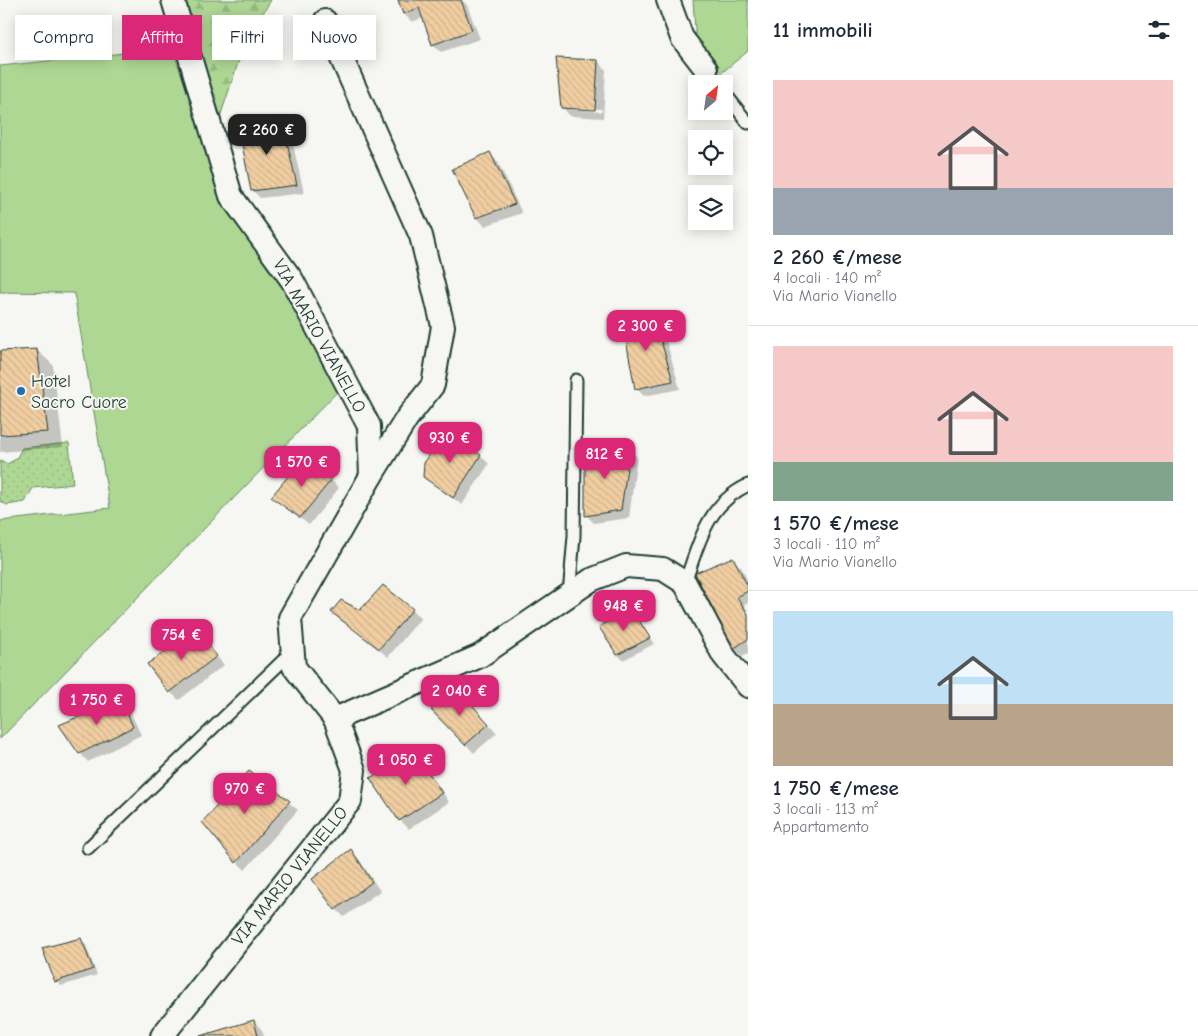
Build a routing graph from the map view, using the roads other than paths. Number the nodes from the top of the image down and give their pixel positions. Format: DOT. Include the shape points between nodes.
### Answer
graph roads {
  1 [pos="172,0"];
  2 [pos="668,0"];
  3 [pos="342,60"];
  4 [pos="710,75"];
  5 [pos="733,104"];
  6 [pos="748,123"];
  7 [pos="576,380"];
  8 [pos="371,476"];
  9 [pos="748,485"];
  10 [pos="685,583"];
  11 [pos="569,595"];
  12 [pos="292,651"];
  13 [pos="748,686"];
  14 [pos="335,719"];
  15 [pos="88,848"];
  16 [pos="162,1036"];
  1 -- 8 [label="street, VIA MARIO VIANELLO" via="231,196 292,280 369,426"];
  2 -- 4 [label="street" via="682,38"];
  3 -- 8 [label="street" via="421,236 443,326 433,385 407,418"];
  5 -- 6 [label="lane"];
  7 -- 11 [label="lane" via="574,536"];
  8 -- 12 [label="street, VIA MARIO VIANELLO" via="290,618"];
  9 -- 10 [label="lane" via="732,493 705,524"];
  10 -- 11 [label="street" via="662,569 626,566 591,580"];
  10 -- 13 [label="street" via="724,656"];
  11 -- 14 [label="street" via="480,656"];
  12 -- 14 [label="street, VIA MARIO VIANELLO" via="294,667"];
  12 -- 15 [label="lane"];
  14 -- 16 [label="street, VIA MARIO VIANELLO" via="354,770 350,801"];
}
